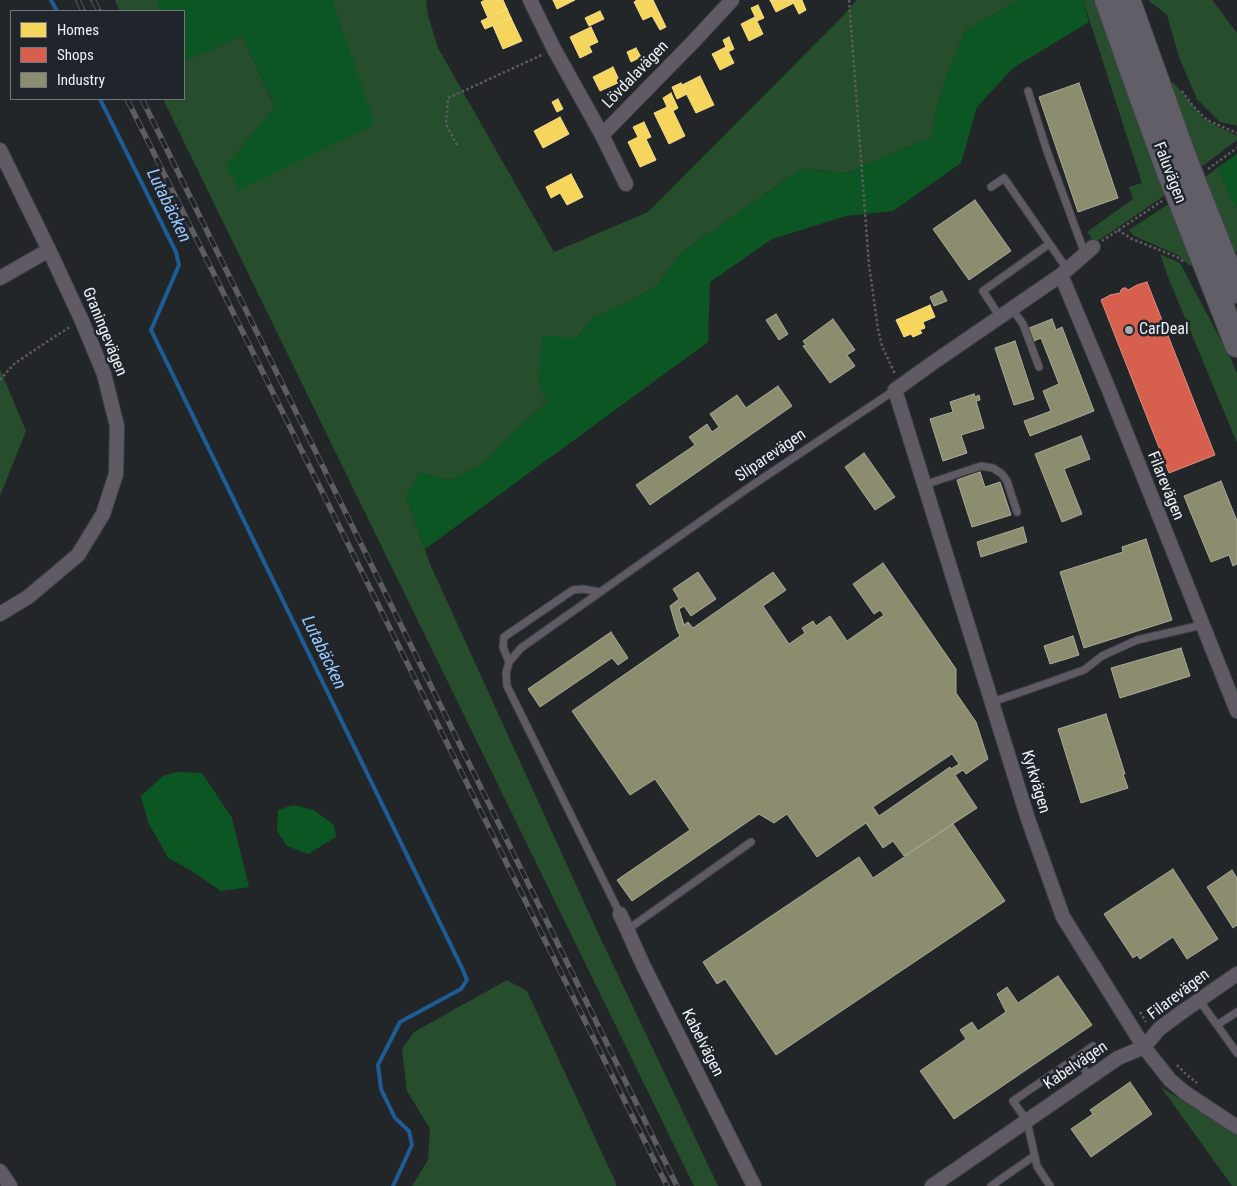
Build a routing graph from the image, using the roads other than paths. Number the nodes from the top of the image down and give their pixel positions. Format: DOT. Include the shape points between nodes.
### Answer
graph roads {
  1 [pos="530,0"];
  2 [pos="732,0"];
  3 [pos="1107,0"];
  4 [pos="1128,0"];
  5 [pos="1028,91"];
  6 [pos="602,135"];
  7 [pos="0,150"];
  8 [pos="1177,167"];
  9 [pos="626,184"];
  10 [pos="991,187"];
  11 [pos="1191,202"];
  12 [pos="1049,244"];
  13 [pos="49,250"];
  14 [pos="1089,250"];
  15 [pos="1064,272"];
  16 [pos="0,278"];
  17 [pos="1237,292"];
  18 [pos="1012,309"];
  19 [pos="1000,317"];
  20 [pos="1237,345"];
  21 [pos="1039,367"];
  22 [pos="896,384"];
  23 [pos="924,485"];
  24 [pos="1017,512"];
  25 [pos="600,592"];
  26 [pos="0,614"];
  27 [pos="1202,625"];
  28 [pos="509,662"];
  29 [pos="992,702"];
  30 [pos="1237,711"];
  31 [pos="751,842"];
  32 [pos="620,914"];
  33 [pos="627,930"];
  34 [pos="1237,974"];
  35 [pos="1199,1000"];
  36 [pos="1237,1012"];
  37 [pos="1217,1025"];
  38 [pos="1093,1046"];
  39 [pos="1144,1047"];
  40 [pos="1237,1053"];
  41 [pos="1076,1058"];
  42 [pos="1090,1077"];
  43 [pos="1027,1120"];
  44 [pos="1237,1127"];
  45 [pos="1034,1156"];
  46 [pos="0,1171"];
  47 [pos="10,1186"];
  48 [pos="754,1186"];
  49 [pos="932,1186"];
  50 [pos="991,1186"];
  51 [pos="1050,1186"];
  1 -- 6 [label="street"];
  2 -- 6 [label="street, Lövdalavägen"];
  3 -- 8 [label="highway, Faluvägen" via="1140,96"];
  4 -- 8 [label="highway, Faluvägen"];
  5 -- 14 [label="lane" via="1047,150"];
  6 -- 9 [label="street"];
  7 -- 13 [label="street, Graningevägen"];
  8 -- 11 [label="highway, Faluvägen, bridge"];
  10 -- 12 [label="lane" via="1004,178"];
  11 -- 17 [label="highway, Faluvägen"];
  11 -- 20 [label="highway, Faluvägen"];
  12 -- 15 [label="lane"];
  12 -- 19 [label="lane" via="983,291"];
  13 -- 16 [label="street"];
  13 -- 26 [label="street, Graningevägen" via="104,374 117,426 116,474 103,514 78,555 28,597"];
  14 -- 15 [label="street"];
  15 -- 18 [label="street"];
  15 -- 27 [label="street, Filarevägen"];
  18 -- 19 [label="street"];
  18 -- 21 [label="lane" via="1023,324"];
  19 -- 22 [label="street"];
  22 -- 23 [label="street, Kyrkvägen"];
  22 -- 25 [label="lane, Sliparevägen"];
  23 -- 24 [label="lane" via="981,466 993,468 1007,481"];
  23 -- 29 [label="street, Kyrkvägen"];
  25 -- 28 [label="lane, Sliparevägen" via="521,648"];
  25 -- 28 [label="lane" via="573,590 504,637 503,647"];
  27 -- 29 [label="lane" via="1137,640 1102,656 1084,670"];
  27 -- 30 [label="street, Filarevägen"];
  28 -- 32 [label="lane" via="507,686"];
  29 -- 39 [label="street, Kyrkvägen" via="1028,819 1063,917"];
  31 -- 33 [label="lane"];
  32 -- 33 [label="street, Kabelvägen"];
  33 -- 48 [label="street, Kabelvägen"];
  34 -- 35 [label="street, Filarevägen"];
  35 -- 37 [label="lane"];
  35 -- 39 [label="street, Filarevägen" via="1160,1029"];
  36 -- 37 [label="lane"];
  37 -- 40 [label="lane"];
  38 -- 41 [label="lane"];
  39 -- 42 [label="street, Kabelvägen" via="1118,1058"];
  39 -- 44 [label="street, Kyrkvägen" via="1170,1080"];
  41 -- 42 [label="lane"];
  41 -- 43 [label="lane" via="1013,1101"];
  42 -- 43 [label="street, Kabelvägen"];
  43 -- 45 [label="lane"];
  43 -- 49 [label="street, Kabelvägen"];
  45 -- 50 [label="lane"];
  45 -- 51 [label="lane" via="1036,1166"];
  46 -- 47 [label="street"];
}
